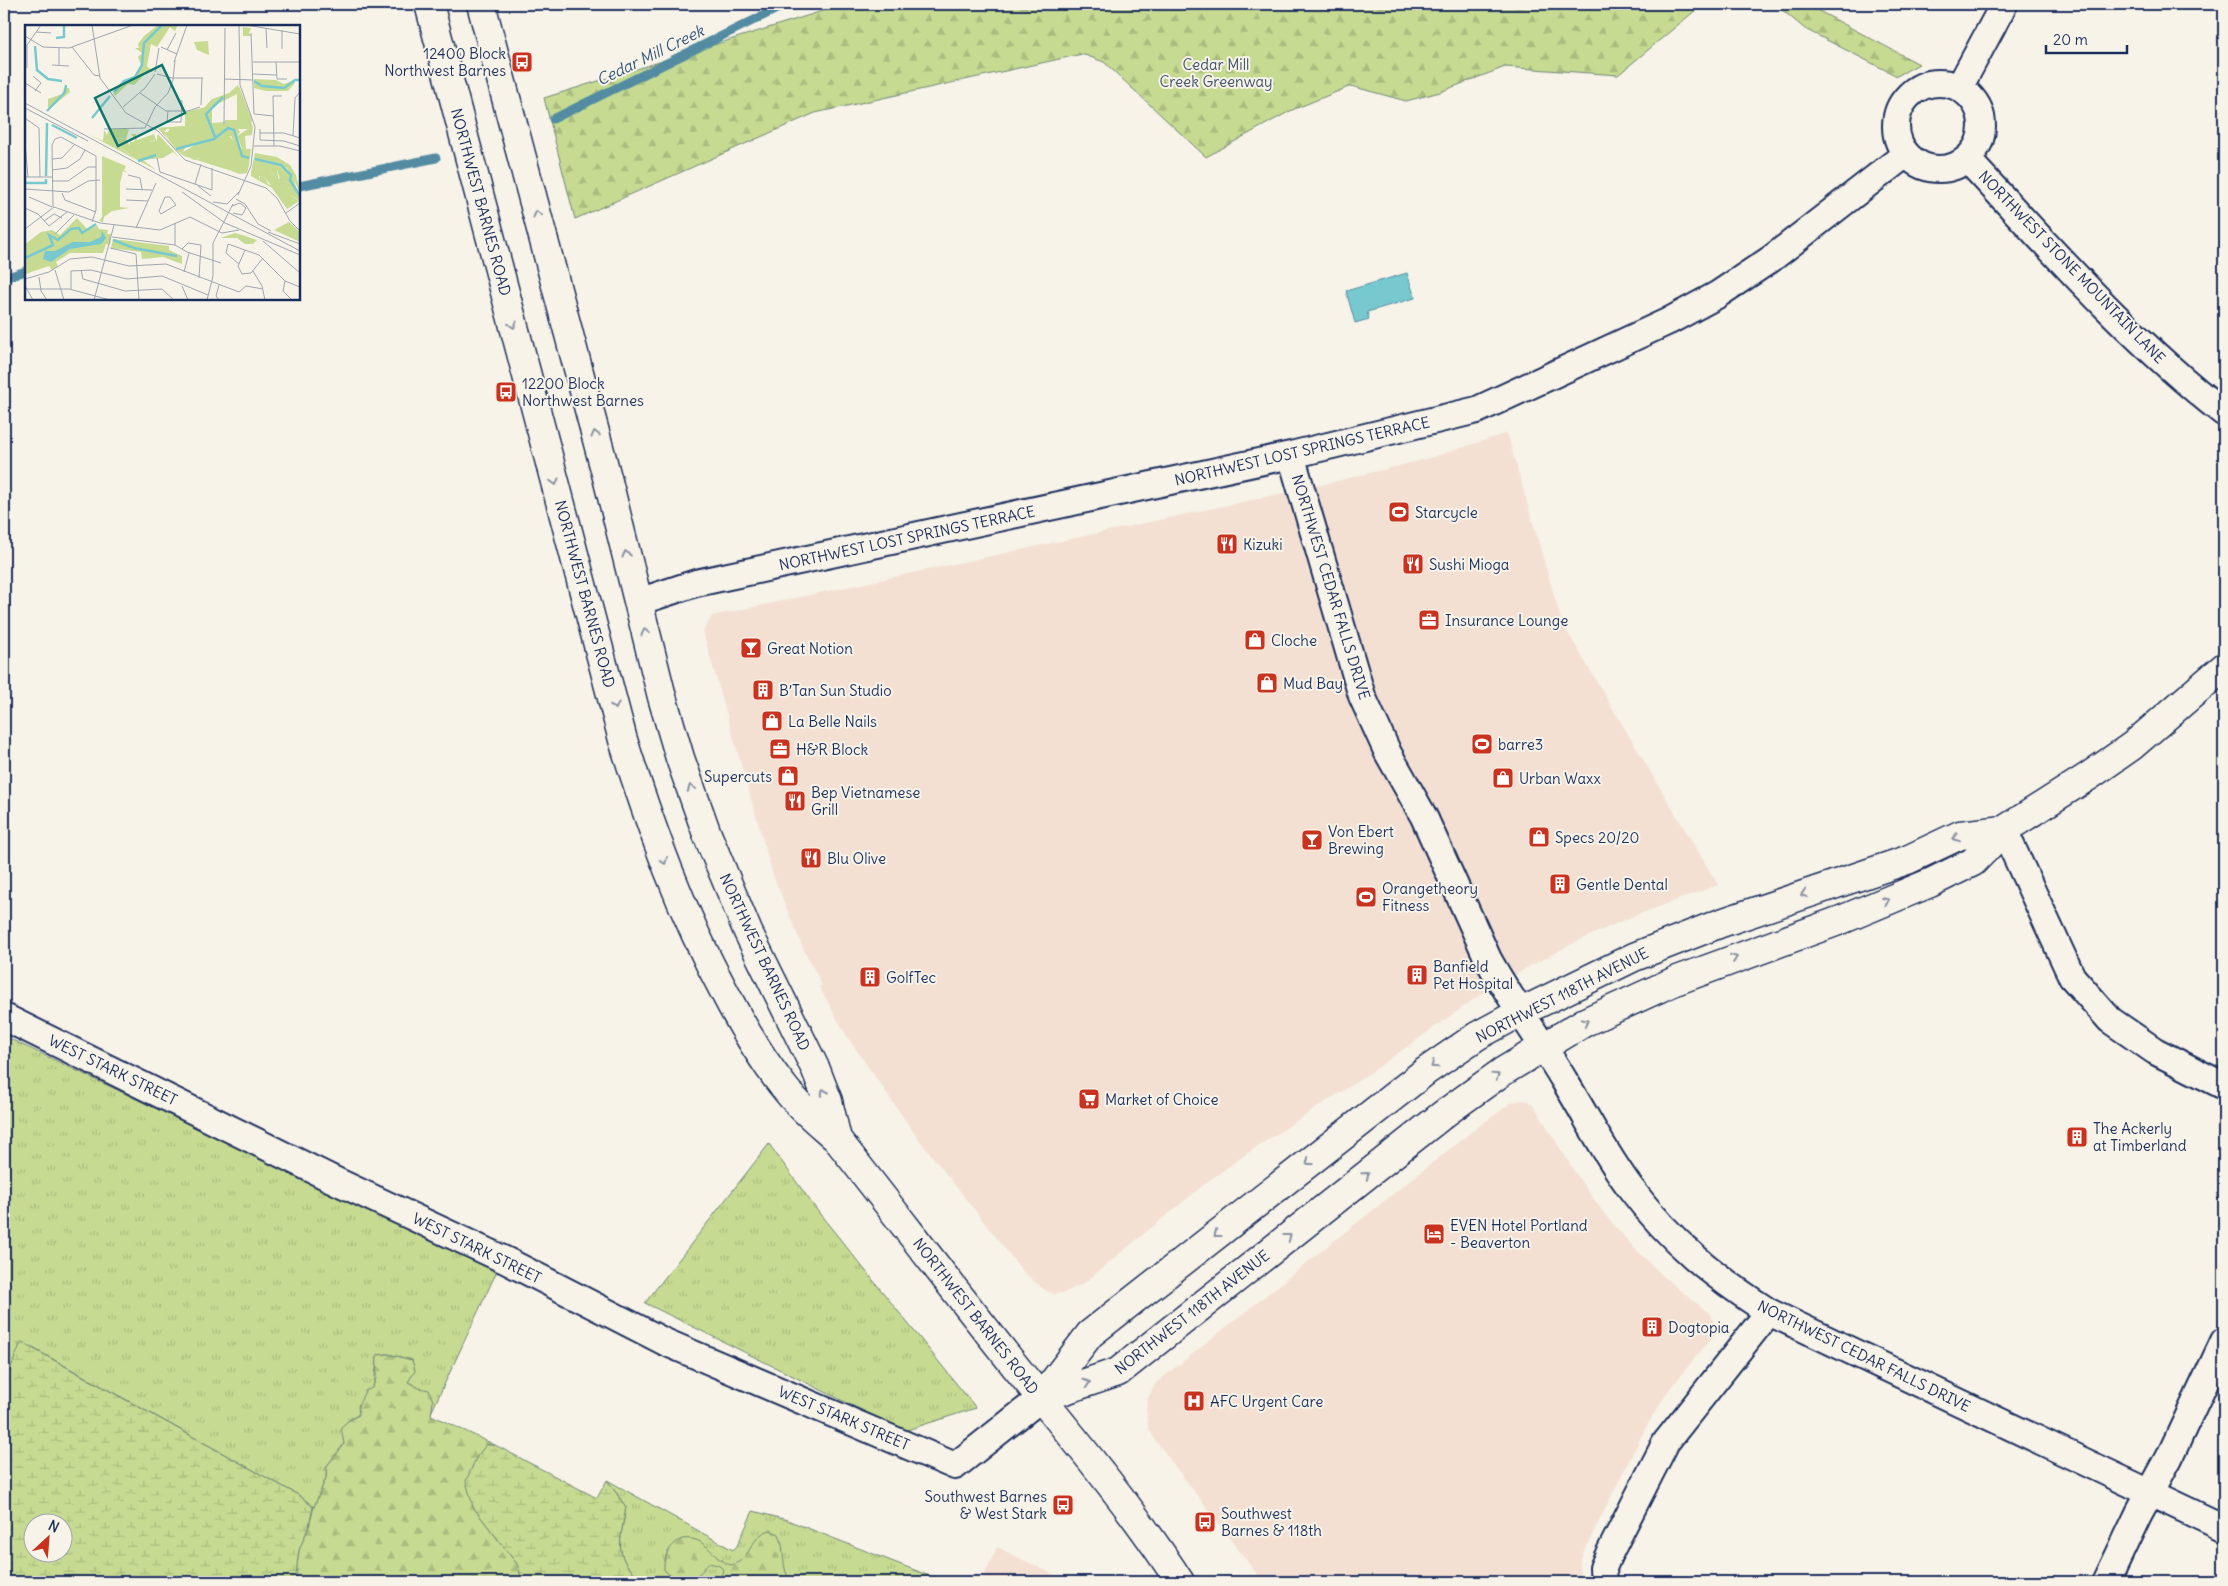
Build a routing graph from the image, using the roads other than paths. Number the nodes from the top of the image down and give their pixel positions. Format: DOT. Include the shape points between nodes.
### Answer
graph roads {
  1 [pos="429,4"];
  2 [pos="481,4"];
  3 [pos="2004,4"];
  4 [pos="1959,88"];
  5 [pos="1906,154"];
  6 [pos="1967,159"];
  7 [pos="2224,413"];
  8 [pos="1291,455"];
  9 [pos="638,602"];
  10 [pos="2224,667"];
  11 [pos="2004,830"];
  12 [pos="1521,1012"];
  13 [pos="4,1017"];
  14 [pos="1542,1046"];
  15 [pos="2224,1086"];
  16 [pos="837,1139"];
  17 [pos="1770,1312"];
  18 [pos="2224,1341"];
  19 [pos="1041,1398"];
  20 [pos="2150,1493"];
  21 [pos="2224,1528"];
  22 [pos="1180,1582"];
  23 [pos="1604,1582"];
  24 [pos="2106,1582"];
  1 -- 16 [label="main road, NORTHWEST BARNES ROAD, one-way" via="624,740 648,819 700,947 753,1046 784,1088"];
  9 -- 2 [label="main road, NORTHWEST BARNES ROAD, one-way"];
  3 -- 4 [label="street"];
  4 -- 5 [label="street" via="1940,83 1922,86 1908,95 1899,109 1896,124 1898,140"];
  4 -- 6 [label="street" via="1972,98 1980,113 1982,130 1978,146"];
  5 -- 6 [label="street" via="1919,165 1936,169 1953,168"];
  5 -- 8 [label="street, NORTHWEST LOST SPRINGS TERRACE" via="1771,259 1717,295 1669,321 1477,410"];
  6 -- 7 [label="street, NORTHWEST STONE MOUNTAIN LANE" via="2125,327 2189,386"];
  8 -- 9 [label="street, NORTHWEST LOST SPRINGS TERRACE" via="696,584"];
  8 -- 12 [label="street, NORTHWEST CEDAR FALLS DRIVE" via="1362,696 1388,753 1424,817 1488,958"];
  16 -- 9 [label="main road, NORTHWEST BARNES ROAD, one-way" via="816,1070 748,932 704,826 662,697"];
  10 -- 11 [label="main road, NORTHWEST 118TH AVENUE" via="2132,746"];
  11 -- 12 [label="main road, NORTHWEST 118TH AVENUE, one-way" via="1960,835 1869,875 1801,895 1695,933 1634,957"];
  14 -- 11 [label="main road, NORTHWEST 118TH AVENUE, one-way" via="1585,1022 1674,981 1841,920 1930,883 1972,862"];
  11 -- 15 [label="street" via="2072,977 2110,1020 2155,1051"];
  12 -- 14 [label="street, NORTHWEST CEDAR FALLS DRIVE"];
  12 -- 19 [label="main road, NORTHWEST 118TH AVENUE, one-way" via="1476,1036 1426,1071 1090,1334"];
  13 -- 19 [label="street, WEST STARK STREET" via="336,1181 507,1261 665,1342 955,1466"];
  14 -- 17 [label="street, NORTHWEST CEDAR FALLS DRIVE" via="1632,1190 1668,1232 1723,1282"];
  19 -- 14 [label="main road, NORTHWEST 118TH AVENUE, one-way" via="1118,1372 1437,1118"];
  16 -- 19 [label="main road, NORTHWEST BARNES ROAD"];
  17 -- 20 [label="street, NORTHWEST CEDAR FALLS DRIVE"];
  17 -- 23 [label="street" via="1666,1442 1608,1556"];
  18 -- 20 [label="street"];
  19 -- 22 [label="main road, NORTHWEST BARNES ROAD" via="1114,1487"];
  20 -- 21 [label="street, NORTHWEST CEDAR FALLS DRIVE"];
  20 -- 24 [label="street"];
}
